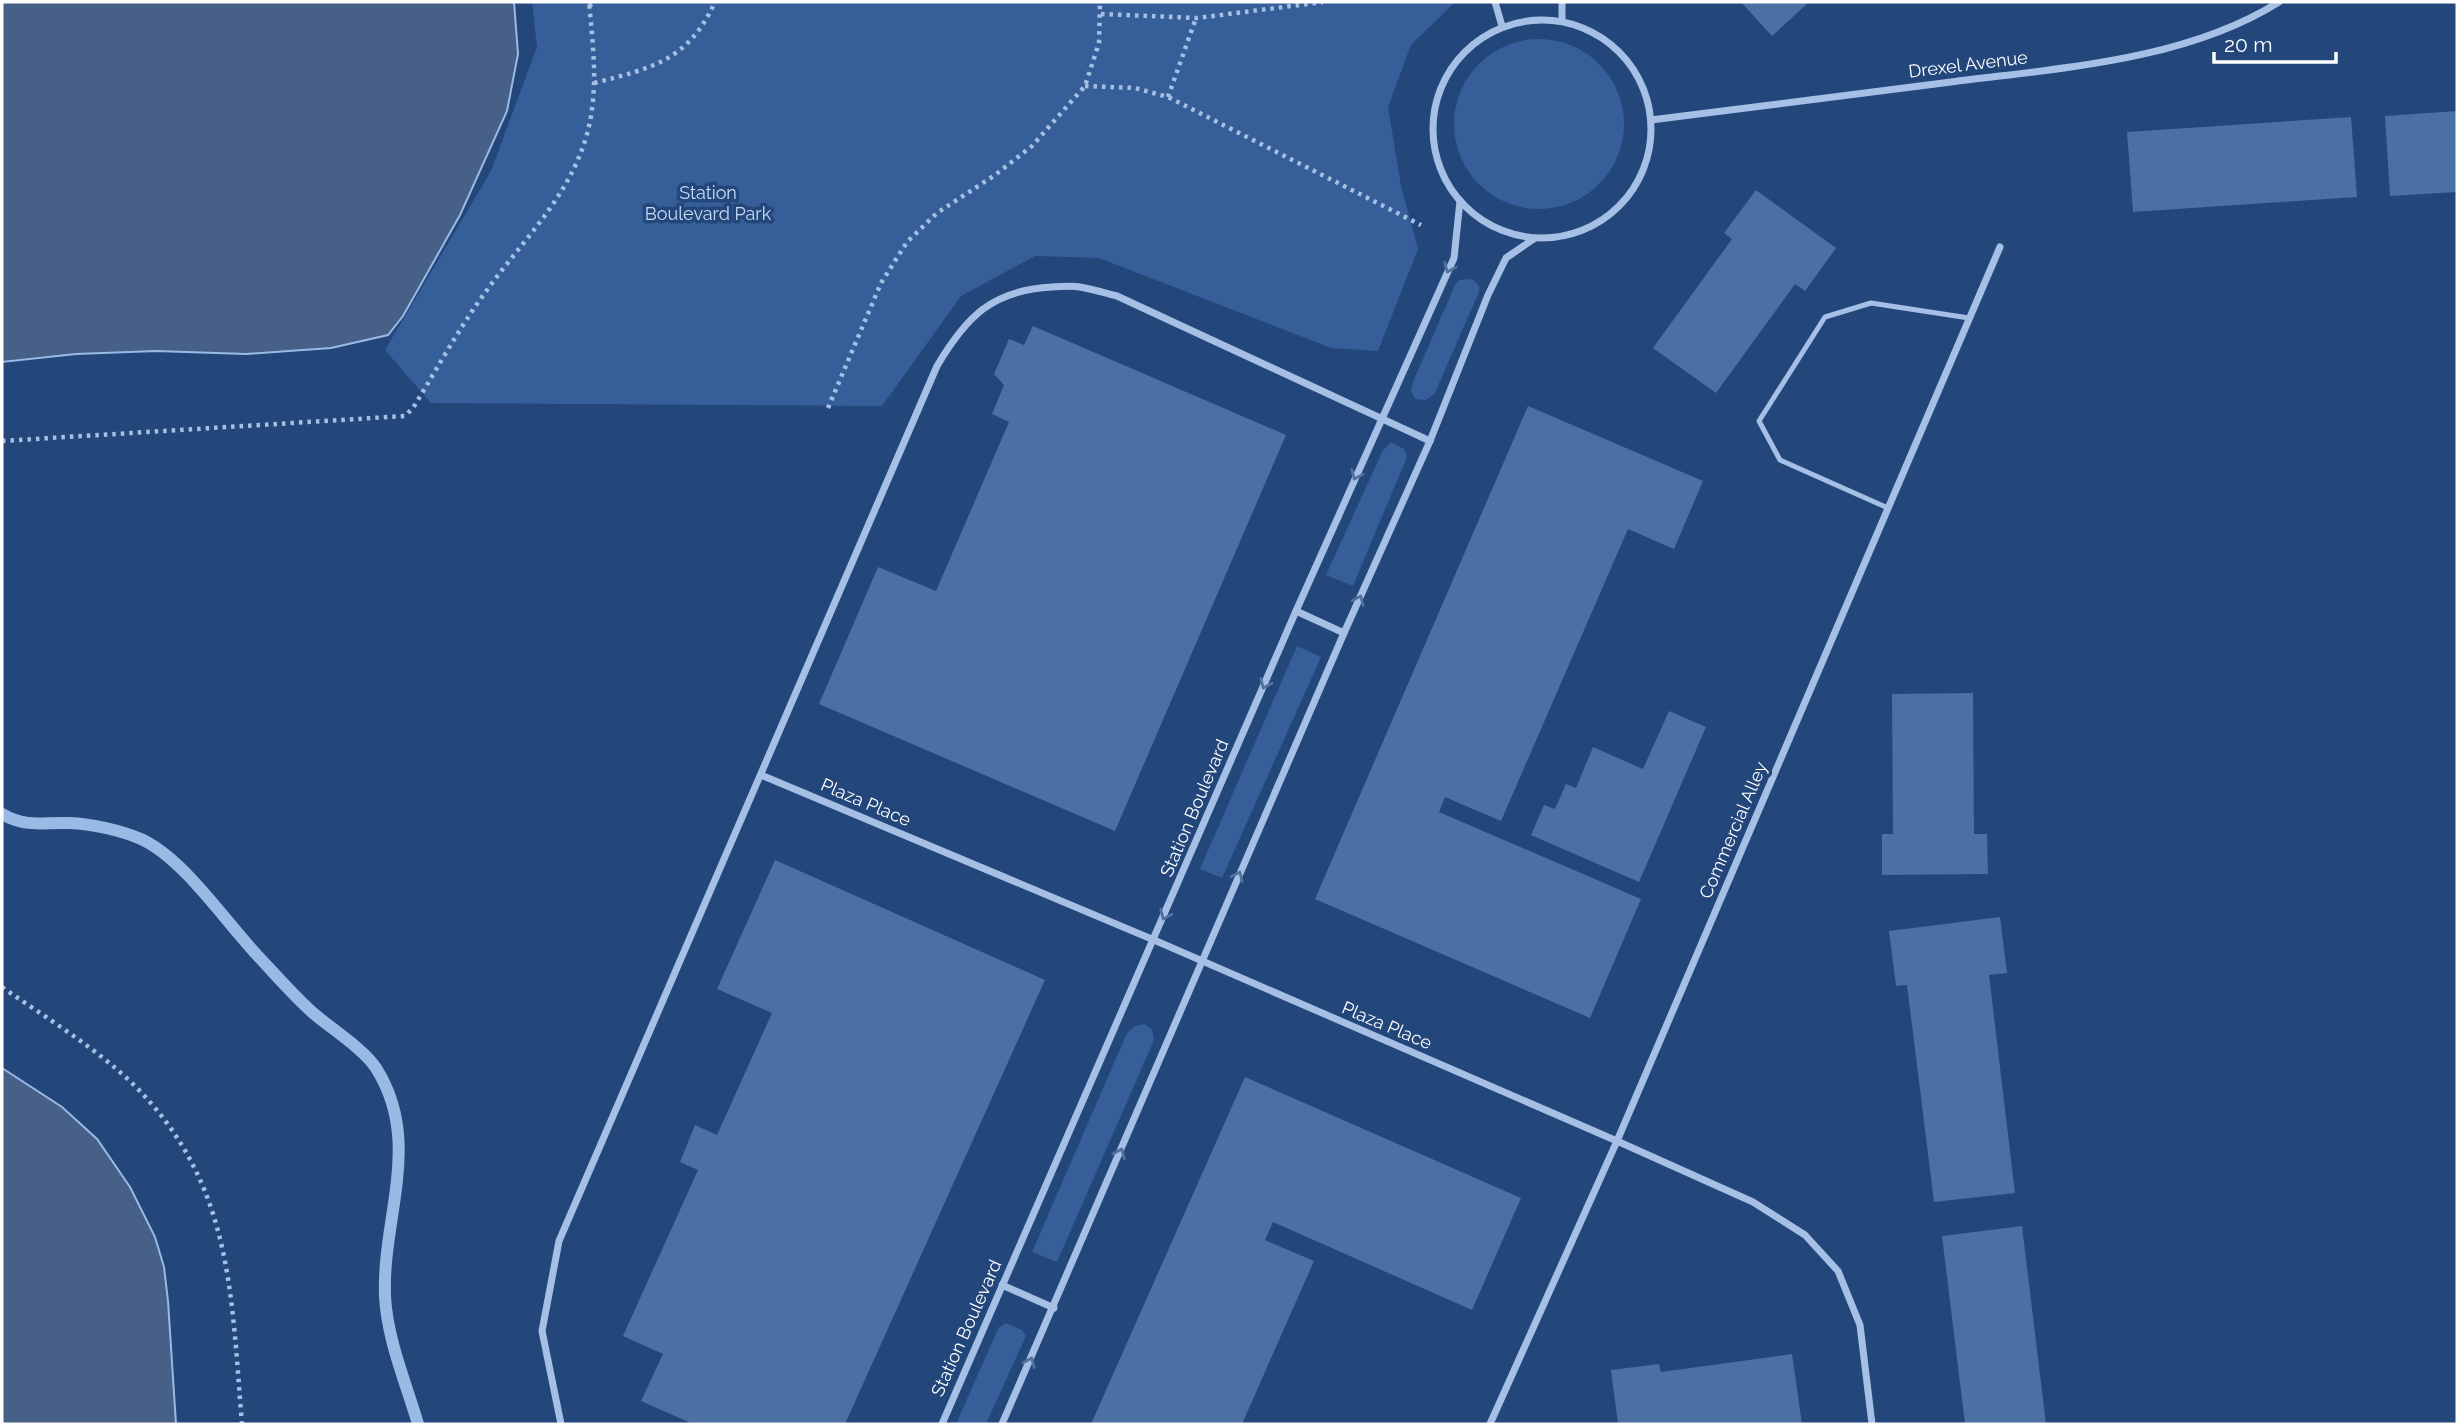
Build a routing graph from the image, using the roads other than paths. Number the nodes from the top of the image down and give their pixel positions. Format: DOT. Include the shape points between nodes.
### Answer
graph roads {
  1 [pos="1496,2"];
  2 [pos="1562,2"];
  3 [pos="2279,2"];
  4 [pos="1562,22"];
  5 [pos="1503,26"];
  6 [pos="1651,120"];
  7 [pos="1460,201"];
  8 [pos="1535,238"];
  9 [pos="2000,247"];
  10 [pos="1969,318"];
  11 [pos="1380,420"];
  12 [pos="1430,441"];
  13 [pos="1888,508"];
  14 [pos="1296,611"];
  15 [pos="1344,634"];
  16 [pos="761,775"];
  17 [pos="1154,940"];
  18 [pos="1202,962"];
  19 [pos="1617,1141"];
  20 [pos="1002,1285"];
  21 [pos="1054,1308"];
  22 [pos="561,1424"];
  23 [pos="942,1424"];
  24 [pos="1002,1424"];
  25 [pos="1490,1424"];
  26 [pos="1872,1424"];
  1 -- 5 [label="street"];
  2 -- 4 [label="street"];
  3 -- 6 [label="street, Drexel Avenue" via="2184,43 2074,67"];
  4 -- 5 [label="street" via="1532,19"];
  4 -- 6 [label="street" via="1596,34 1623,56 1642,86"];
  5 -- 7 [label="street" via="1472,44 1449,71 1435,103 1435,149 1441,172"];
  6 -- 8 [label="street" via="1642,171 1619,205 1595,224 1566,235"];
  7 -- 8 [label="street" via="1490,224"];
  7 -- 11 [label="street, Station Boulevard, one-way" via="1454,258"];
  8 -- 12 [label="street" via="1506,258"];
  9 -- 10 [label="street, Commercial Alley"];
  10 -- 13 [label="street, Commercial Alley"];
  10 -- 13 [label="lane" via="1871,303 1825,317 1759,421 1780,460"];
  11 -- 12 [label="street"];
  11 -- 14 [label="street, Station Boulevard, one-way"];
  11 -- 16 [label="street" via="1117,296 1078,286 1035,288 1005,296 976,313 955,335 937,366"];
  15 -- 12 [label="street, one-way"];
  13 -- 19 [label="street, Commercial Alley"];
  14 -- 15 [label="street"];
  14 -- 17 [label="street, Station Boulevard, one-way"];
  18 -- 15 [label="street, one-way"];
  16 -- 17 [label="street, Plaza Place"];
  16 -- 22 [label="street" via="559,1241 542,1331"];
  17 -- 18 [label="street, Plaza Place"];
  17 -- 20 [label="street, Station Boulevard"];
  18 -- 19 [label="street, Plaza Place"];
  21 -- 18 [label="street, one-way"];
  19 -- 25 [label="street, Commercial Alley"];
  19 -- 26 [label="street, Plaza Place" via="1753,1202 1805,1235 1838,1271 1860,1325"];
  20 -- 21 [label="street"];
  20 -- 23 [label="street, Station Boulevard"];
  24 -- 21 [label="street, one-way"];
}
